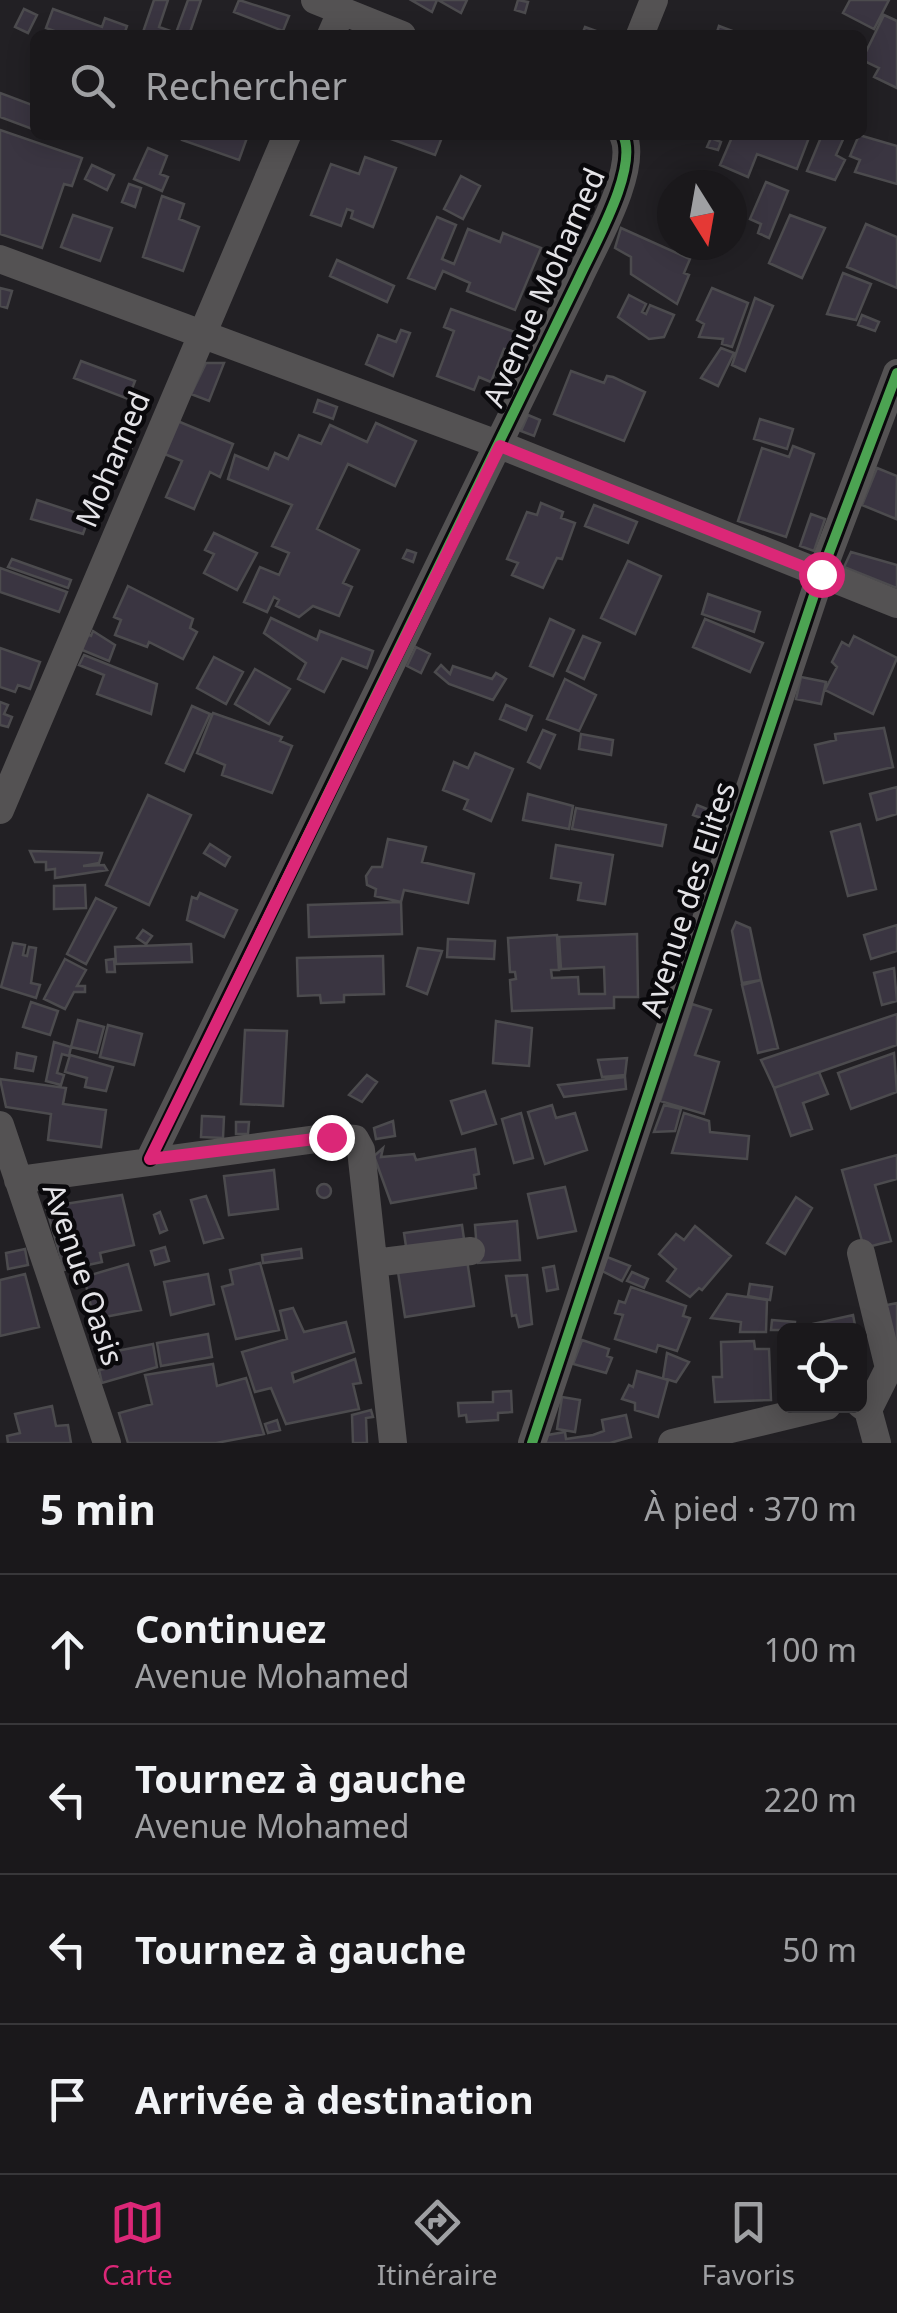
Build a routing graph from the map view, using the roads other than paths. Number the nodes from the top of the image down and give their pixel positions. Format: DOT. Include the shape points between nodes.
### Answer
graph roads {
  1 [pos="654,0"];
  2 [pos="329,15"];
  3 [pos="384,30"];
  4 [pos="642,30"];
  5 [pos="285,140"];
  6 [pos="623,140"];
  7 [pos="0,259"];
  8 [pos="201,332"];
  9 [pos="897,373"];
  10 [pos="500,446"];
  11 [pos="821,574"];
  12 [pos="897,604"];
  13 [pos="0,810"];
  14 [pos="0,1125"];
  15 [pos="150,1159"];
  16 [pos="18,1180"];
  17 [pos="471,1251"];
  18 [pos="861,1253"];
  19 [pos="374,1263"];
  20 [pos="867,1402"];
  21 [pos="797,1413"];
  22 [pos="866,1413"];
  23 [pos="107,1443"];
  24 [pos="393,1443"];
  25 [pos="532,1443"];
  26 [pos="672,1443"];
  27 [pos="877,1443"];
  1 -- 4 [label="street"];
  2 -- 3 [label="street"];
  5 -- 8 [label="street, Mohamed"];
  6 -- 10 [label="street, Avenue Mohamed" via="627,155 617,192"];
  7 -- 8 [label="street, Avenue Mohamed"];
  8 -- 10 [label="street, Avenue Mohamed"];
  8 -- 13 [label="street, Mohamed"];
  9 -- 11 [label="street, Avenue des Elites"];
  10 -- 11 [label="street, Avenue Mohamed"];
  10 -- 15 [label="street, Avenue Mohamed"];
  11 -- 12 [label="street, Avenue Mohamed"];
  11 -- 25 [label="street, Avenue des Elites"];
  14 -- 16 [label="street, Avenue Oasis"];
  15 -- 16 [label="street"];
  15 -- 19 [label="street" via="354,1139 361,1150"];
  16 -- 23 [label="street, Avenue Oasis"];
  17 -- 19 [label="street"];
  18 -- 20 [label="street" via="888,1368"];
  19 -- 24 [label="street"];
  21 -- 26 [label="street"];
  22 -- 27 [label="street"];
}
